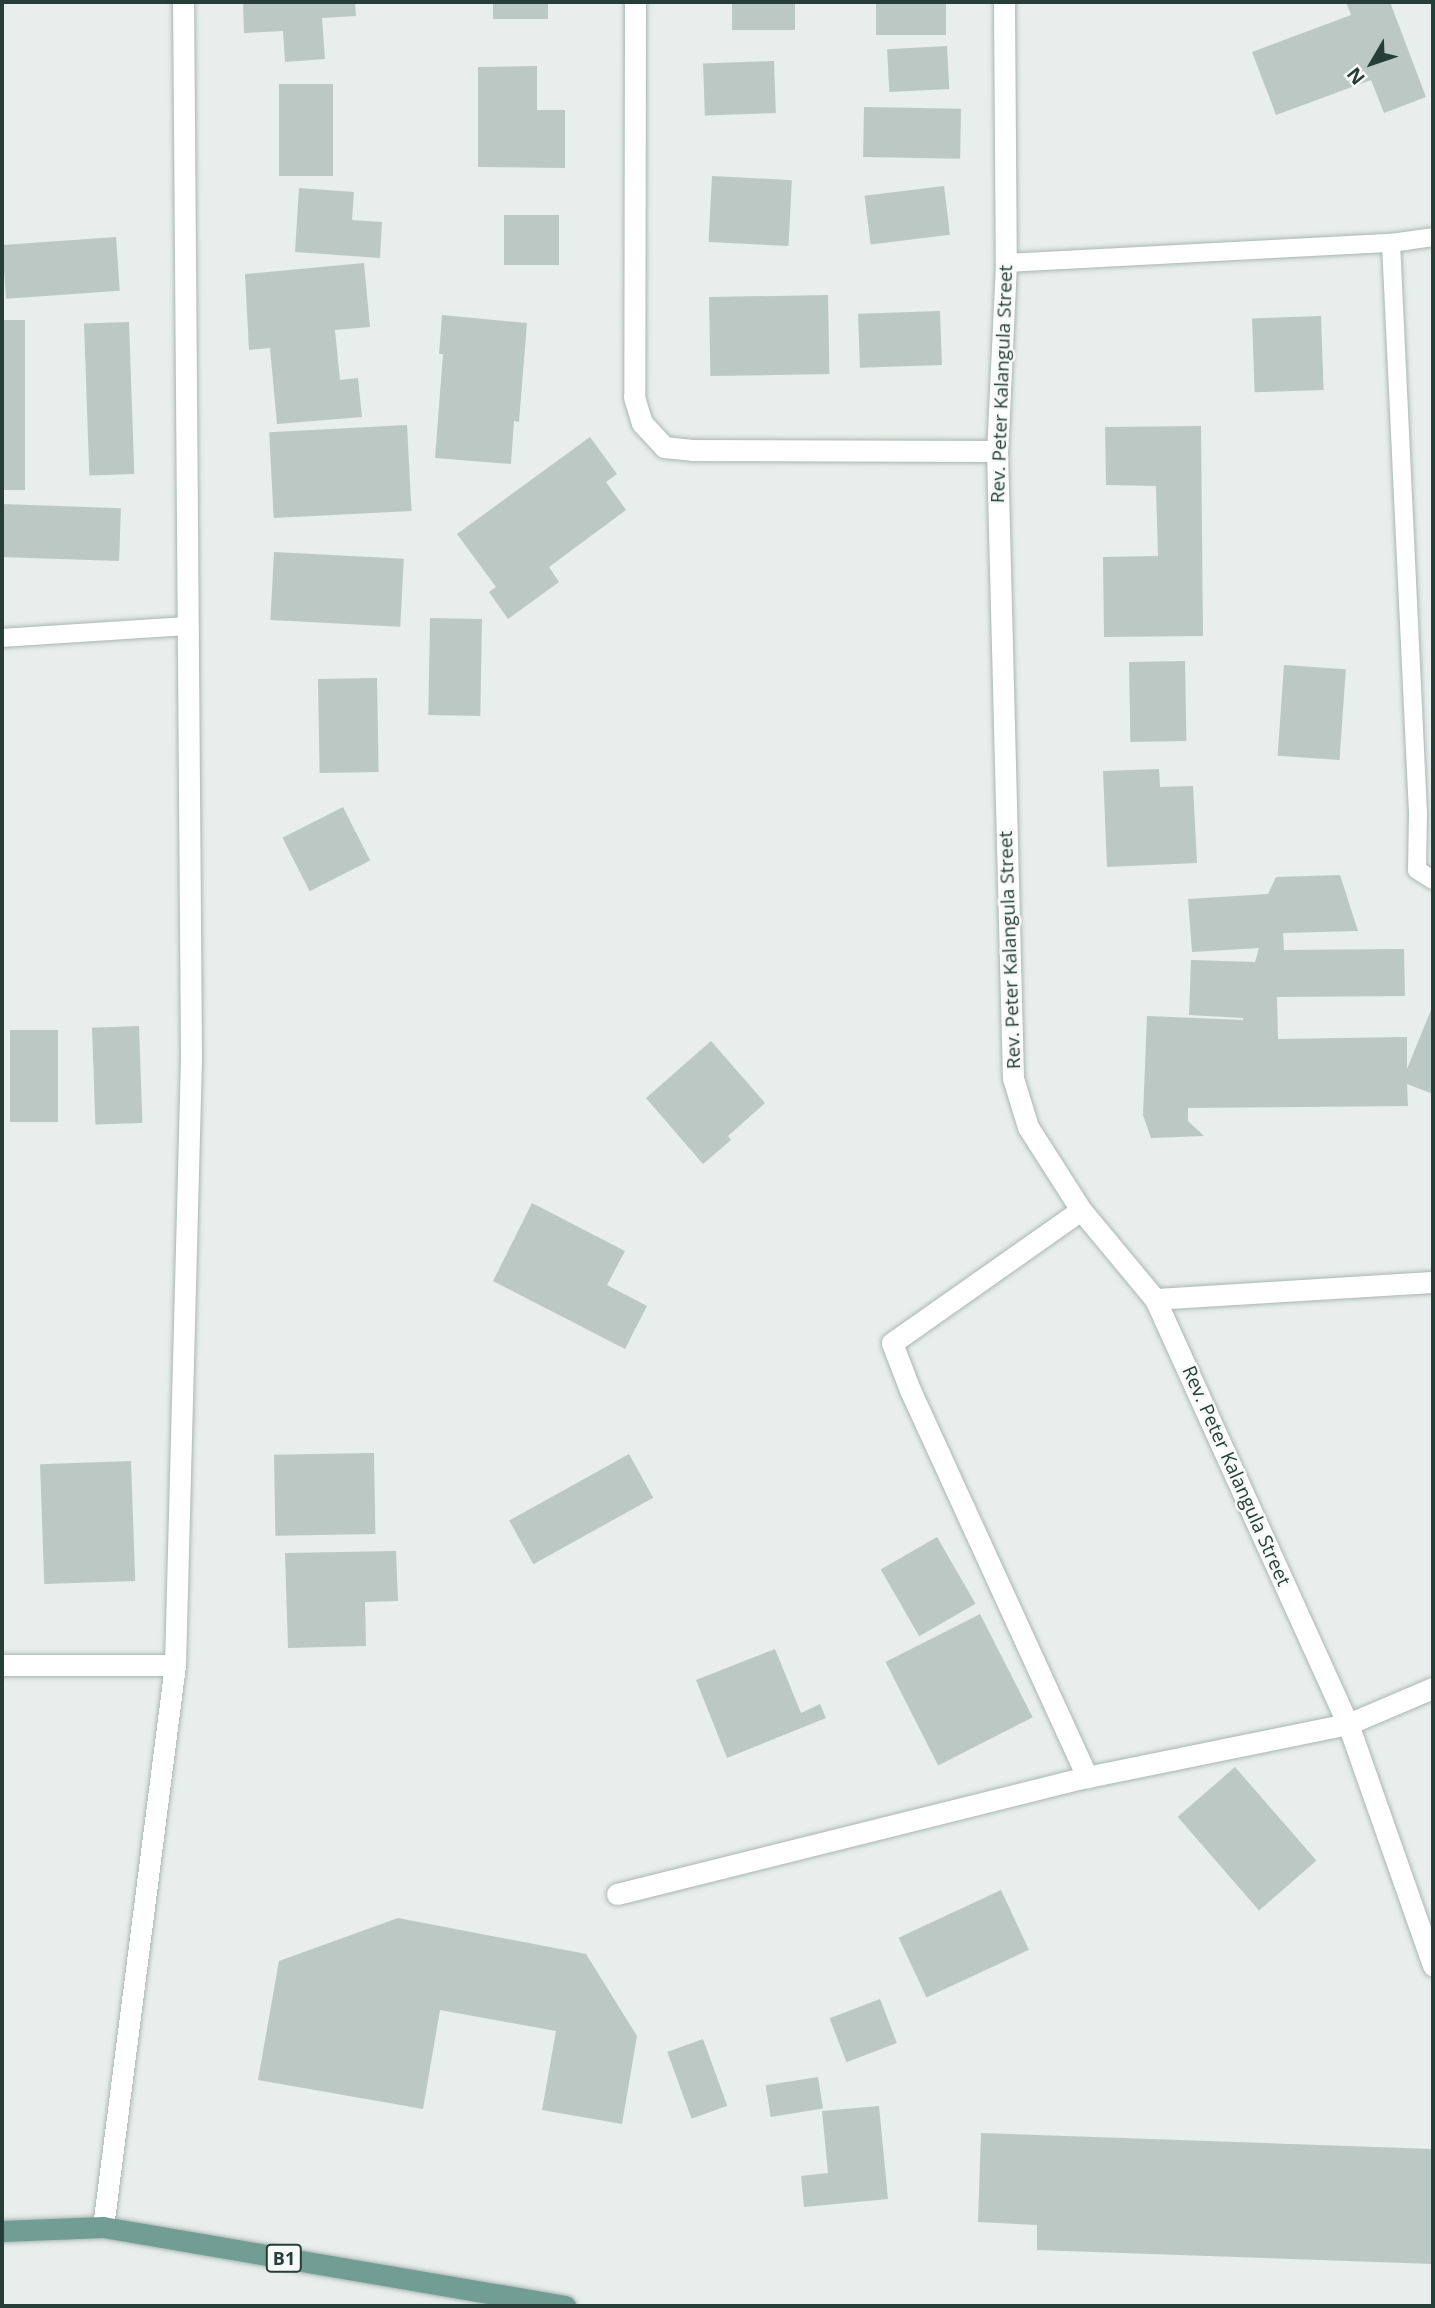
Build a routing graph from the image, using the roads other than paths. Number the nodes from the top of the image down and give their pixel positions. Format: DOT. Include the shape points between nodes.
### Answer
graph roads {
  1 [pos="183,2"];
  2 [pos="635,2"];
  3 [pos="1004,2"];
  4 [pos="1433,237"];
  5 [pos="1391,243"];
  6 [pos="1006,263"];
  7 [pos="997,451"];
  8 [pos="186,626"];
  9 [pos="2,638"];
  10 [pos="1433,880"];
  11 [pos="1081,1210"];
  12 [pos="1433,1282"];
  13 [pos="1155,1298"];
  14 [pos="2,1665"];
  15 [pos="175,1665"];
  16 [pos="1433,1688"];
  17 [pos="1348,1724"];
  18 [pos="1087,1777"];
  19 [pos="617,1894"];
  20 [pos="1433,1966"];
  21 [pos="103,2227"];
  22 [pos="2,2231"];
  23 [pos="565,2306"];
  1 -- 8 [label="street"];
  2 -- 7 [label="street" via="634,397 642,423 664,447 692,450"];
  3 -- 6 [label="street, Rev. Peter Kalangula Street"];
  4 -- 5 [label="lane"];
  5 -- 6 [label="lane"];
  5 -- 10 [label="lane" via="1417,870"];
  6 -- 7 [label="street, Rev. Peter Kalangula Street"];
  7 -- 11 [label="street, Rev. Peter Kalangula Street" via="1013,1077 1028,1127"];
  8 -- 9 [label="lane"];
  8 -- 15 [label="street" via="191,1057"];
  11 -- 13 [label="street, Rev. Peter Kalangula Street"];
  11 -- 18 [label="street" via="892,1343"];
  12 -- 13 [label="street"];
  13 -- 17 [label="street, Rev. Peter Kalangula Street"];
  14 -- 15 [label="street"];
  15 -- 21 [label="street"];
  16 -- 17 [label="street"];
  17 -- 18 [label="street"];
  17 -- 20 [label="street, Rev. Peter Kalangula Street"];
  18 -- 19 [label="street"];
  21 -- 22 [label="main road, B1"];
  21 -- 23 [label="main road, B1"];
}
